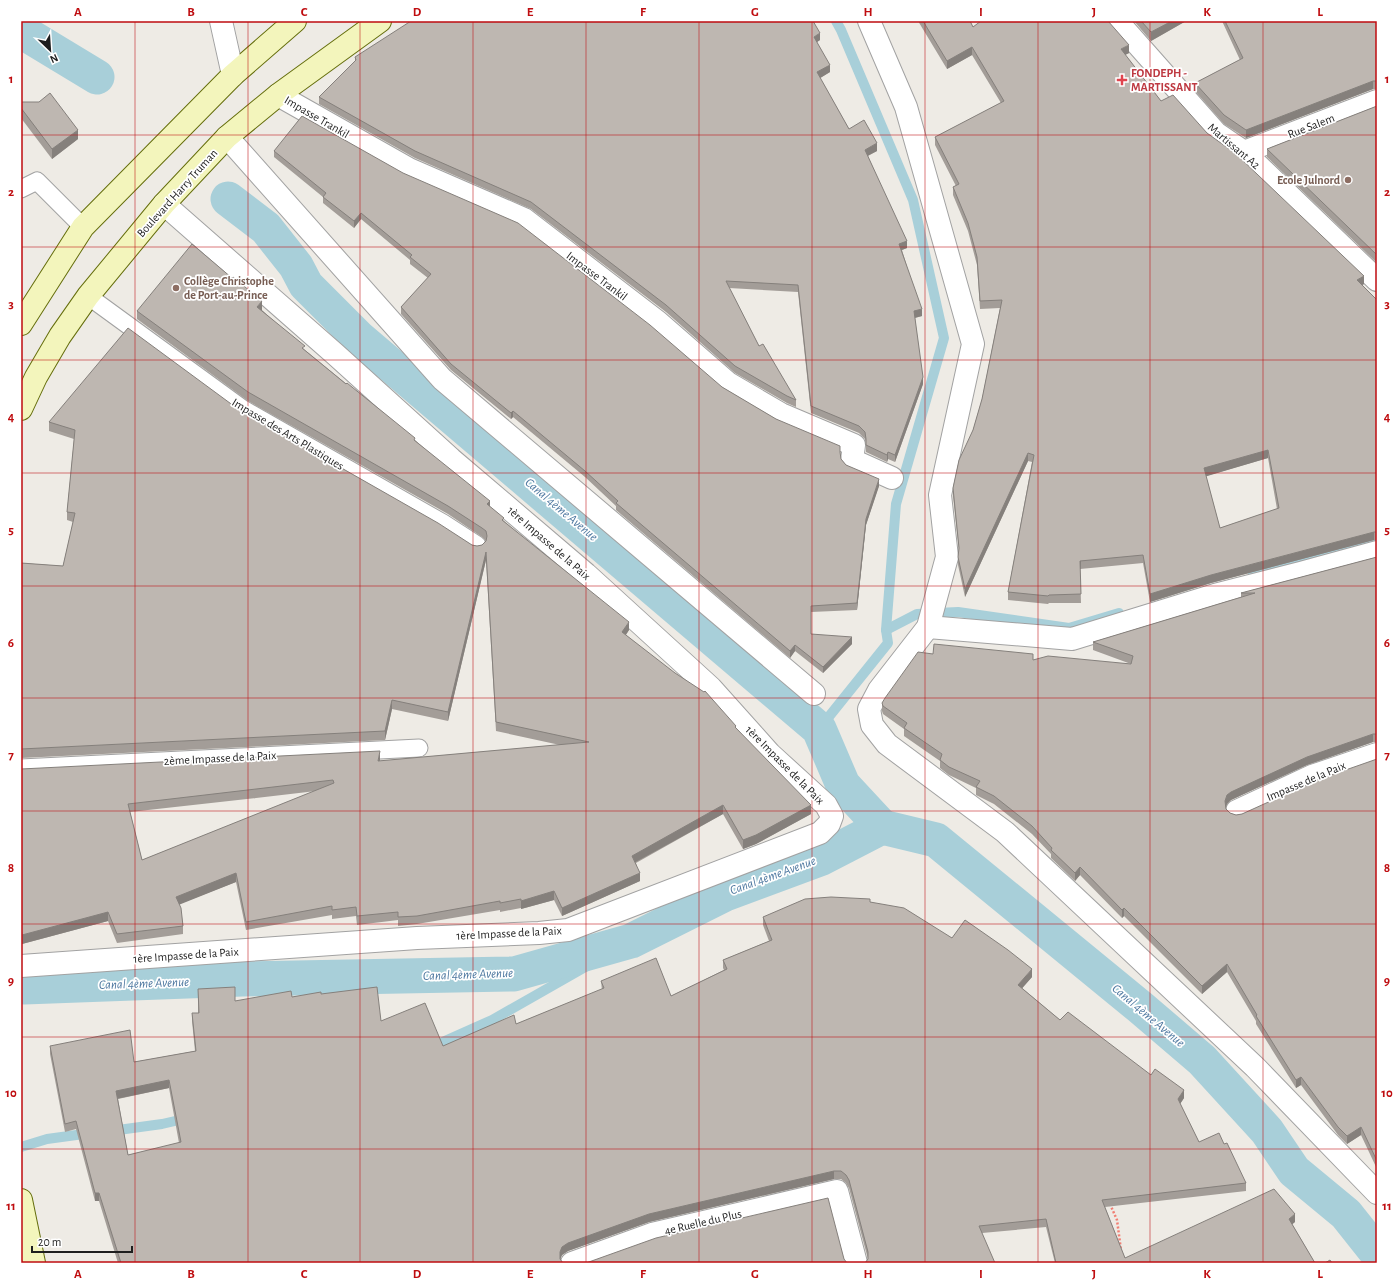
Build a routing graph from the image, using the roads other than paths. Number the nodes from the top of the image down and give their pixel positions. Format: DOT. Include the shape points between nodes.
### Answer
graph roads {
  1 [pos="221,21"];
  2 [pos="294,21"];
  3 [pos="380,21"];
  4 [pos="869,21"];
  5 [pos="1117,21"];
  6 [pos="233,75"];
  7 [pos="278,95"];
  8 [pos="1377,101"];
  9 [pos="227,138"];
  10 [pos="1244,152"];
  11 [pos="21,189"];
  12 [pos="164,204"];
  13 [pos="82,227"];
  14 [pos="1377,280"];
  15 [pos="88,296"];
  16 [pos="21,324"];
  17 [pos="21,409"];
  18 [pos="892,478"];
  19 [pos="477,545"];
  20 [pos="1377,552"];
  21 [pos="928,627"];
  22 [pos="814,694"];
  23 [pos="419,748"];
  24 [pos="1377,754"];
  25 [pos="21,768"];
  26 [pos="1237,811"];
  27 [pos="21,966"];
  28 [pos="1377,1193"];
  29 [pos="21,1200"];
  30 [pos="34,1263"];
  31 [pos="572,1263"];
  32 [pos="856,1263"];
  1 -- 6 [label="street"];
  2 -- 6 [label="main road"];
  3 -- 7 [label="main road, Boulevard Harry Truman"];
  4 -- 21 [label="street" via="906,107 973,344 940,495 947,557"];
  5 -- 10 [label="street, Martissant A2" via="1216,133"];
  6 -- 13 [label="main road"];
  7 -- 9 [label="main road, Boulevard Harry Truman"];
  7 -- 18 [label="street, Impasse Trankil" via="409,169 524,219 658,322 728,383 781,414 854,445 852,460"];
  8 -- 10 [label="street, Rue Salem"];
  9 -- 12 [label="main road, Boulevard Harry Truman"];
  9 -- 22 [label="street" via="442,379"];
  10 -- 14 [label="street, Martissant A2"];
  11 -- 13 [label="lane" via="38,181"];
  12 -- 15 [label="main road, Boulevard Harry Truman"];
  12 -- 27 [label="street, 1ère Impasse de la Paix" via="451,459 586,574 711,688 770,754 826,805 832,816 829,824 820,833 568,930"];
  13 -- 16 [label="main road"];
  15 -- 17 [label="main road, Boulevard Harry Truman" via="52,350"];
  15 -- 19 [label="lane, Impasse des Arts Plastiques" via="243,409"];
  20 -- 21 [label="street" via="1215,595 1072,639"];
  21 -- 28 [label="street" via="879,690 870,709 872,725 887,744 1005,832 1255,1067"];
  23 -- 25 [label="lane, 2ème Impasse de la Paix"];
  24 -- 26 [label="street, Impasse de la Paix" via="1312,776"];
  29 -- 30 [label="main road"];
  31 -- 32 [label="street, 4e Ruelle du Plus" via="652,1234 837,1191"];
}
